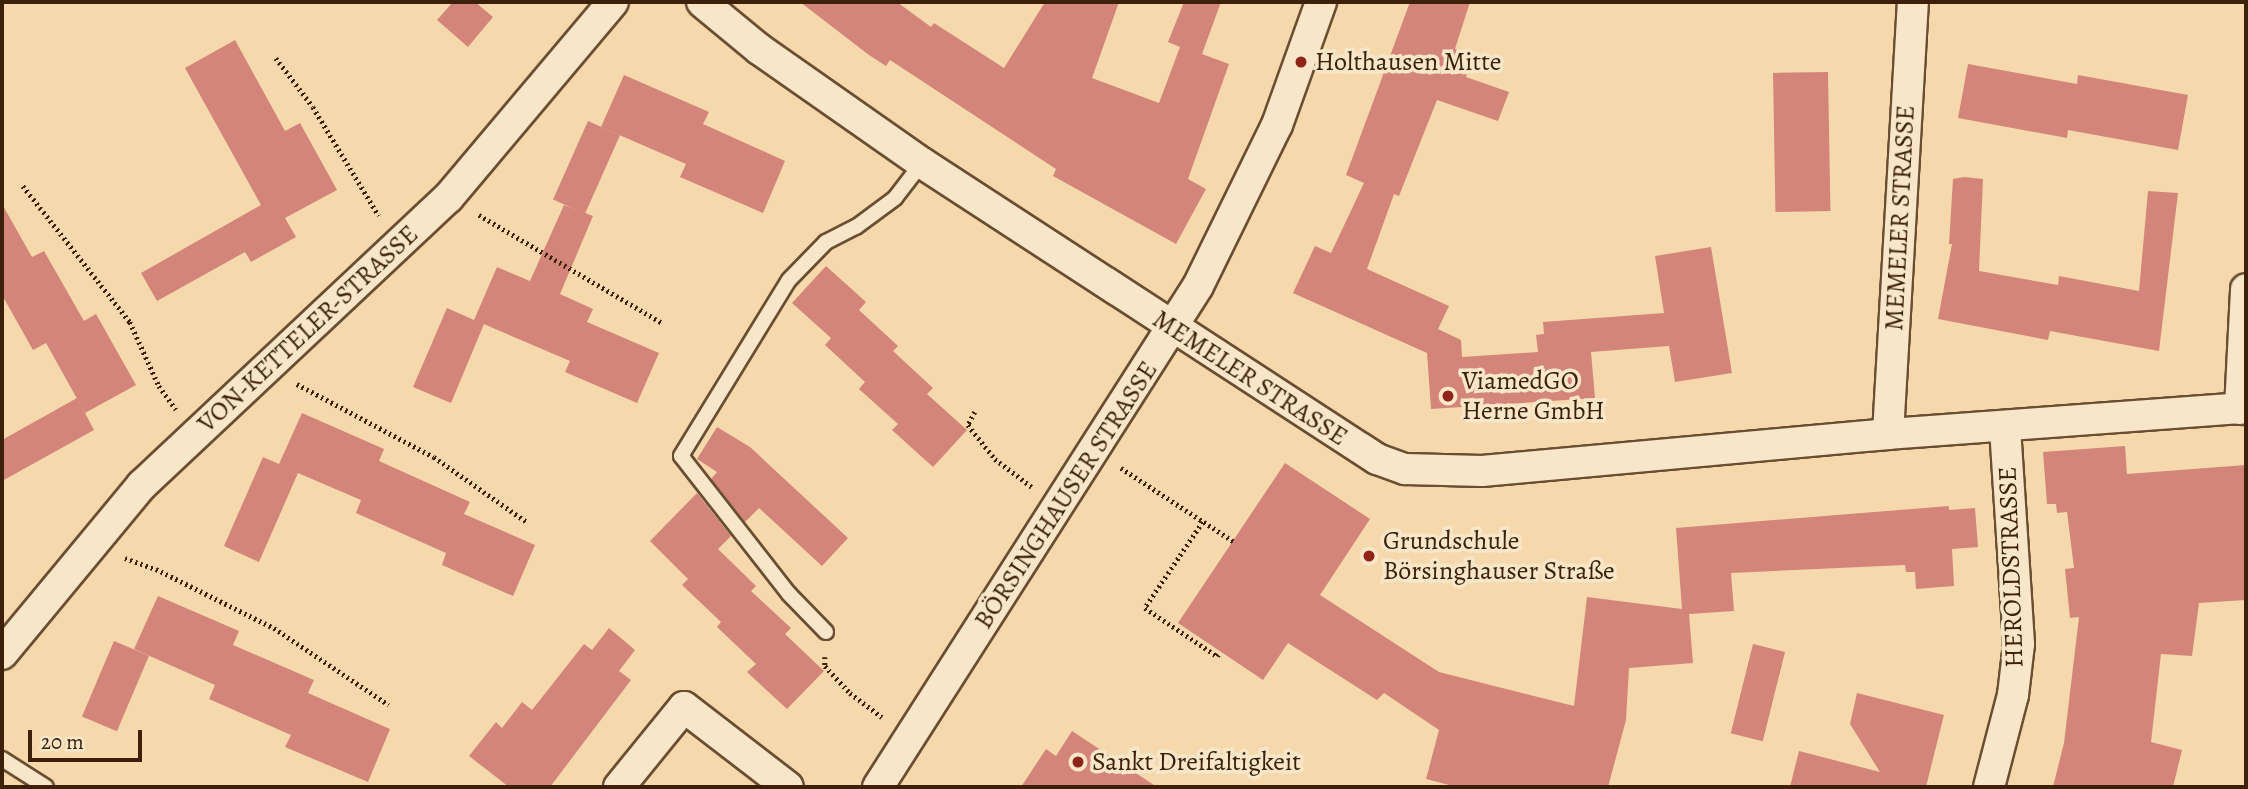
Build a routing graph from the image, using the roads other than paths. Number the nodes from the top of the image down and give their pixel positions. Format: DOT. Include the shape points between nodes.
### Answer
graph roads {
  1 [pos="613,2"];
  2 [pos="702,2"];
  3 [pos="1321,2"];
  4 [pos="1913,2"];
  5 [pos="922,163"];
  6 [pos="2246,289"];
  7 [pos="1173,329"];
  8 [pos="2243,409"];
  9 [pos="2005,428"];
  10 [pos="1888,434"];
  11 [pos="825,632"];
  12 [pos="2,654"];
  13 [pos="2,759"];
  14 [pos="46,787"];
  15 [pos="620,787"];
  16 [pos="788,787"];
  17 [pos="878,787"];
  18 [pos="1989,787"];
  1 -- 12 [label="street, VON-KETTELER-STRASSE" via="448,198 142,485"];
  2 -- 5 [label="street, MEMELER STRASSE" via="760,49"];
  3 -- 7 [label="street, BÖRSINGHAUSER STRASSE" via="1272,137 1238,211"];
  4 -- 10 [label="street, MEMELER STRASSE"];
  5 -- 7 [label="street, MEMELER STRASSE"];
  5 -- 11 [label="lane" via="895,198 856,227 825,242 789,280 681,456 789,594"];
  6 -- 8 [label="street"];
  7 -- 10 [label="street, MEMELER STRASSE" via="1377,459 1423,473"];
  7 -- 17 [label="street, BÖRSINGHAUSER STRASSE"];
  8 -- 9 [label="street, MEMELER STRASSE"];
  9 -- 10 [label="street, MEMELER STRASSE"];
  9 -- 18 [label="street, HEROLDSTRASSE" via="2018,656"];
  13 -- 14 [label="lane"];
  15 -- 16 [label="street" via="684,707"];
}
